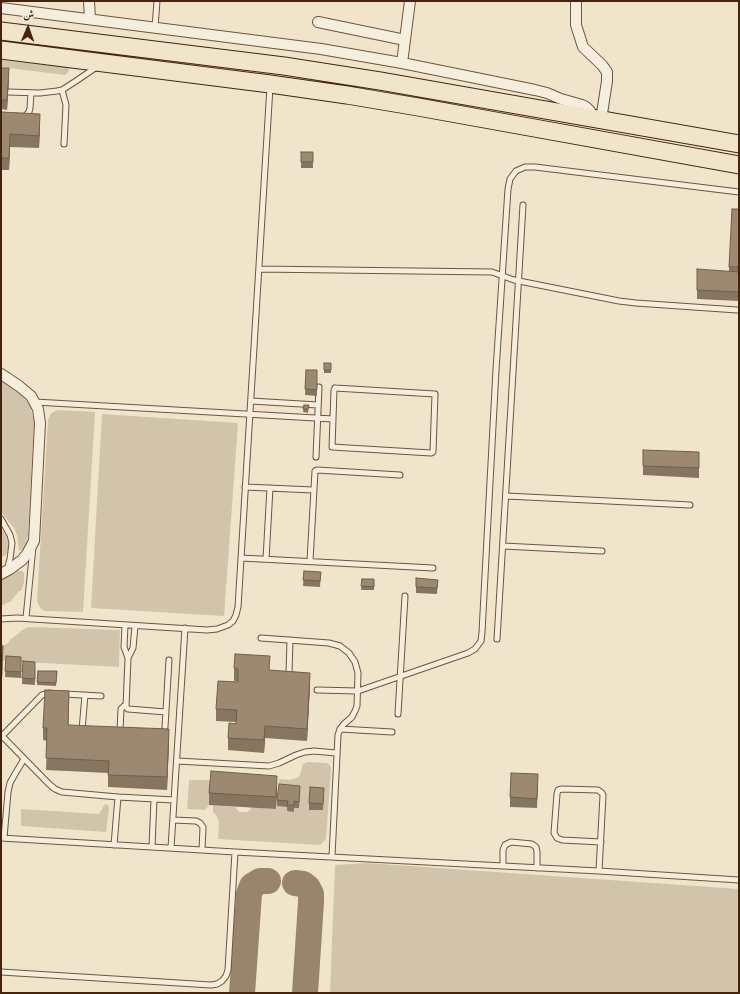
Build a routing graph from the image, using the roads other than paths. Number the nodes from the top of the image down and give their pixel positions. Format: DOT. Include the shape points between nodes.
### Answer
graph roads {
  1 [pos="89,1"];
  2 [pos="157,1"];
  3 [pos="410,1"];
  4 [pos="576,1"];
  5 [pos="16,5"];
  6 [pos="1,8"];
  7 [pos="90,19"];
  8 [pos="318,22"];
  9 [pos="155,27"];
  10 [pos="1,31"];
  11 [pos="405,40"];
  12 [pos="1,50"];
  13 [pos="103,62"];
  14 [pos="402,63"];
  15 [pos="270,84"];
  16 [pos="62,90"];
  17 [pos="8,92"];
  18 [pos="31,93"];
  19 [pos="17,119"];
  20 [pos="597,120"];
  21 [pos="64,144"];
  22 [pos="739,144"];
  23 [pos="739,165"];
  24 [pos="739,192"];
  25 [pos="523,205"];
  26 [pos="259,270"];
  27 [pos="502,275"];
  28 [pos="519,281"];
  29 [pos="737,310"];
  30 [pos="1,374"];
  31 [pos="319,387"];
  32 [pos="250,401"];
  33 [pos="35,402"];
  34 [pos="318,405"];
  35 [pos="249,415"];
  36 [pos="318,418"];
  37 [pos="333,419"];
  38 [pos="316,457"];
  39 [pos="400,474"];
  40 [pos="245,487"];
  41 [pos="270,488"];
  42 [pos="313,490"];
  43 [pos="506,496"];
  44 [pos="690,505"];
  45 [pos="1,519"];
  46 [pos="34,542"];
  47 [pos="503,546"];
  48 [pos="602,551"];
  49 [pos="241,558"];
  50 [pos="266,559"];
  51 [pos="310,561"];
  52 [pos="433,568"];
  53 [pos="4,572"];
  54 [pos="405,596"];
  55 [pos="26,618"];
  56 [pos="1,619"];
  57 [pos="125,625"];
  58 [pos="135,626"];
  59 [pos="185,628"];
  60 [pos="261,638"];
  61 [pos="497,639"];
  62 [pos="290,640"];
  63 [pos="128,658"];
  64 [pos="169,660"];
  65 [pos="289,673"];
  66 [pos="400,677"];
  67 [pos="317,690"];
  68 [pos="358,691"];
  69 [pos="85,695"];
  70 [pos="100,696"];
  71 [pos="126,705"];
  72 [pos="166,712"];
  73 [pos="398,714"];
  74 [pos="165,727"];
  75 [pos="340,729"];
  76 [pos="82,730"];
  77 [pos="120,731"];
  78 [pos="392,732"];
  79 [pos="1,736"];
  80 [pos="336,753"];
  81 [pos="24,759"];
  82 [pos="177,761"];
  83 [pos="118,797"];
  84 [pos="154,799"];
  85 [pos="174,800"];
  86 [pos="173,820"];
  87 [pos="3,838"];
  88 [pos="601,842"];
  89 [pos="114,845"];
  90 [pos="152,847"];
  91 [pos="171,848"];
  92 [pos="202,850"];
  93 [pos="234,852"];
  94 [pos="332,856"];
  95 [pos="503,866"];
  96 [pos="536,868"];
  97 [pos="599,871"];
  98 [pos="739,880"];
  99 [pos="1,972"];
  1 -- 7 [label="street"];
  2 -- 9 [label="lane"];
  3 -- 11 [label="street"];
  4 -- 20 [label="street" via="576,24 583,47 607,72"];
  5 -- 6 [label="street"];
  5 -- 7 [label="street"];
  7 -- 9 [label="street"];
  8 -- 11 [label="street"];
  9 -- 14 [label="street" via="321,49"];
  10 -- 20 [label="highway" via="284,66"];
  11 -- 14 [label="street"];
  12 -- 13 [label="highway"];
  13 -- 15 [label="highway"];
  13 -- 16 [label="lane"];
  14 -- 20 [label="street" via="548,93 582,105"];
  15 -- 23 [label="highway" via="418,107"];
  15 -- 26 [label="lane"];
  16 -- 18 [label="lane"];
  16 -- 21 [label="lane" via="66,105"];
  17 -- 18 [label="lane"];
  18 -- 19 [label="lane" via="29,112"];
  20 -- 22 [label="highway"];
  24 -- 27 [label="lane" via="525,167 516,171 509,184"];
  25 -- 28 [label="lane"];
  26 -- 27 [label="lane" via="489,272"];
  26 -- 32 [label="lane"];
  27 -- 28 [label="lane"];
  27 -- 66 [label="lane" via="481,641 468,653"];
  28 -- 29 [label="lane" via="618,301"];
  28 -- 43 [label="lane"];
  30 -- 33 [label="street" via="25,391"];
  31 -- 34 [label="lane"];
  32 -- 34 [label="lane"];
  32 -- 35 [label="lane"];
  33 -- 35 [label="lane"];
  33 -- 46 [label="street" via="40,423"];
  34 -- 36 [label="lane"];
  35 -- 36 [label="lane"];
  35 -- 40 [label="lane"];
  36 -- 37 [label="lane"];
  36 -- 38 [label="lane"];
  37 -- 37 [label="lane" via="336,388 436,395 432,453 333,448"];
  39 -- 42 [label="lane" via="316,470"];
  40 -- 41 [label="lane"];
  40 -- 49 [label="lane"];
  41 -- 42 [label="lane"];
  41 -- 50 [label="lane"];
  42 -- 51 [label="lane"];
  43 -- 44 [label="lane"];
  43 -- 47 [label="lane"];
  45 -- 53 [label="lane" via="12,543 10,559"];
  46 -- 53 [label="street" via="22,560"];
  46 -- 55 [label="lane"];
  47 -- 48 [label="lane"];
  47 -- 61 [label="lane"];
  49 -- 50 [label="lane"];
  49 -- 59 [label="lane" via="238,607 233,621 217,629"];
  50 -- 51 [label="lane"];
  51 -- 52 [label="lane"];
  54 -- 66 [label="lane"];
  55 -- 56 [label="lane"];
  55 -- 57 [label="lane"];
  57 -- 58 [label="lane"];
  57 -- 63 [label="lane" via="124,647"];
  58 -- 59 [label="lane"];
  58 -- 63 [label="lane" via="133,648"];
  59 -- 82 [label="lane"];
  60 -- 62 [label="lane"];
  62 -- 65 [label="lane"];
  62 -- 68 [label="lane" via="329,643 349,652 358,672"];
  63 -- 71 [label="lane"];
  64 -- 72 [label="lane"];
  66 -- 68 [label="lane"];
  66 -- 73 [label="lane"];
  67 -- 68 [label="lane"];
  68 -- 75 [label="lane" via="355,712"];
  69 -- 70 [label="lane"];
  69 -- 76 [label="lane"];
  69 -- 79 [label="lane" via="42,695"];
  71 -- 72 [label="lane" via="128,709"];
  71 -- 77 [label="lane" via="121,709"];
  72 -- 74 [label="lane"];
  75 -- 78 [label="lane"];
  75 -- 80 [label="lane"];
  79 -- 81 [label="lane"];
  80 -- 82 [label="lane" via="305,752 269,766"];
  80 -- 94 [label="lane"];
  81 -- 83 [label="lane" via="49,784 62,792"];
  81 -- 87 [label="lane" via="12,778 8,792"];
  82 -- 85 [label="lane"];
  83 -- 84 [label="lane"];
  83 -- 89 [label="lane"];
  84 -- 85 [label="lane"];
  84 -- 90 [label="lane"];
  85 -- 86 [label="lane"];
  86 -- 91 [label="lane"];
  86 -- 92 [label="lane" via="196,821 203,826"];
  87 -- 89 [label="lane"];
  88 -- 88 [label="lane" via="557,838 554,832 558,790 598,790 602,793"];
  88 -- 97 [label="lane"];
  89 -- 90 [label="lane"];
  90 -- 91 [label="lane"];
  91 -- 92 [label="lane"];
  92 -- 93 [label="lane"];
  93 -- 94 [label="lane"];
  93 -- 99 [label="lane" via="228,970 226,976 217,984"];
  94 -- 95 [label="lane"];
  95 -- 96 [label="lane"];
  95 -- 96 [label="lane" via="503,850 511,842 532,844 536,847"];
  96 -- 97 [label="lane"];
  97 -- 98 [label="lane"];
}
